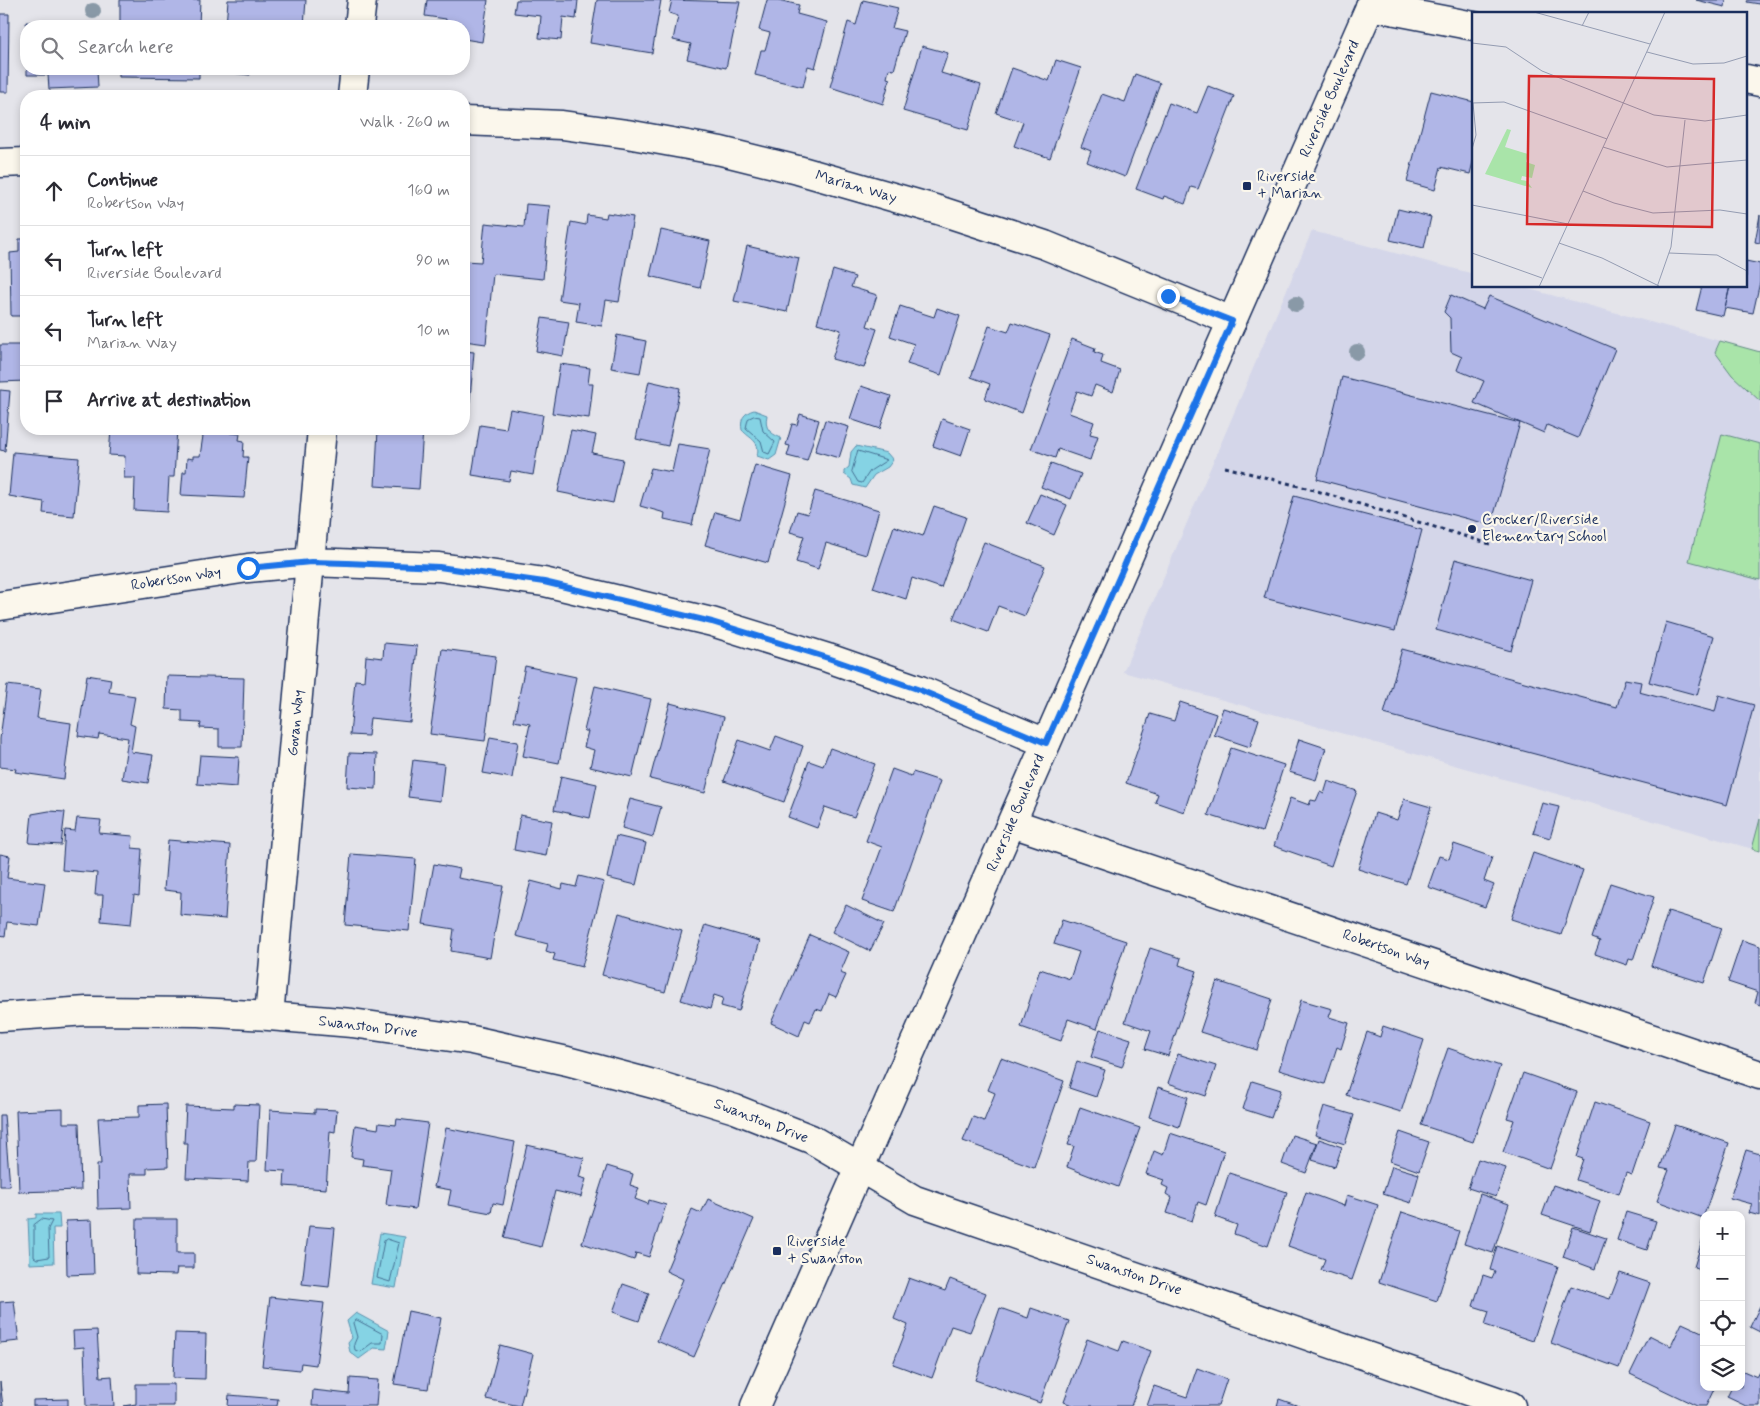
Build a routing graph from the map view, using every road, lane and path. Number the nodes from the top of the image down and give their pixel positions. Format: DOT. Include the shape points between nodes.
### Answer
graph roads {
  1 [pos="362,0"];
  2 [pos="1372,3"];
  3 [pos="360,20"];
  4 [pos="1472,26"];
  5 [pos="354,75"];
  6 [pos="353,90"];
  7 [pos="470,121"];
  8 [pos="20,162"];
  9 [pos="0,163"];
  10 [pos="1232,321"];
  11 [pos="322,435"];
  12 [pos="1225,467"];
  13 [pos="1490,544"];
  14 [pos="311,562"];
  15 [pos="0,606"];
  16 [pos="1046,743"];
  17 [pos="1012,823"];
  18 [pos="269,1016"];
  19 [pos="0,1017"];
  20 [pos="1760,1075"];
  21 [pos="860,1169"];
  22 [pos="755,1406"];
  23 [pos="1511,1406"];
  1 -- 3 [label="street"];
  2 -- 4 [label="street"];
  2 -- 10 [label="street, Riverside Boulevard"];
  5 -- 6 [label="street"];
  7 -- 10 [label="street, Marian Way" via="562,125 617,133 721,151 798,170 1045,245"];
  8 -- 9 [label="street"];
  10 -- 16 [label="street, Riverside Boulevard"];
  11 -- 14 [label="street, Govan Way"];
  12 -- 13 [label="path" via="1314,490"];
  14 -- 15 [label="street, Robertson Way" via="248,568"];
  14 -- 16 [label="street, Robertson Way" via="439,567 544,582 712,622 920,690"];
  14 -- 18 [label="street, Govan Way"];
  16 -- 17 [label="street, Riverside Boulevard"];
  17 -- 20 [label="street, Robertson Way"];
  17 -- 21 [label="street, Riverside Boulevard"];
  18 -- 19 [label="street, Swanston Drive" via="87,1012"];
  18 -- 21 [label="street, Swanston Drive" via="352,1023 472,1040 567,1060 735,1109 801,1134"];
  21 -- 22 [label="street, Riverside Boulevard"];
  21 -- 23 [label="street, Swanston Drive" via="915,1200"];
}
